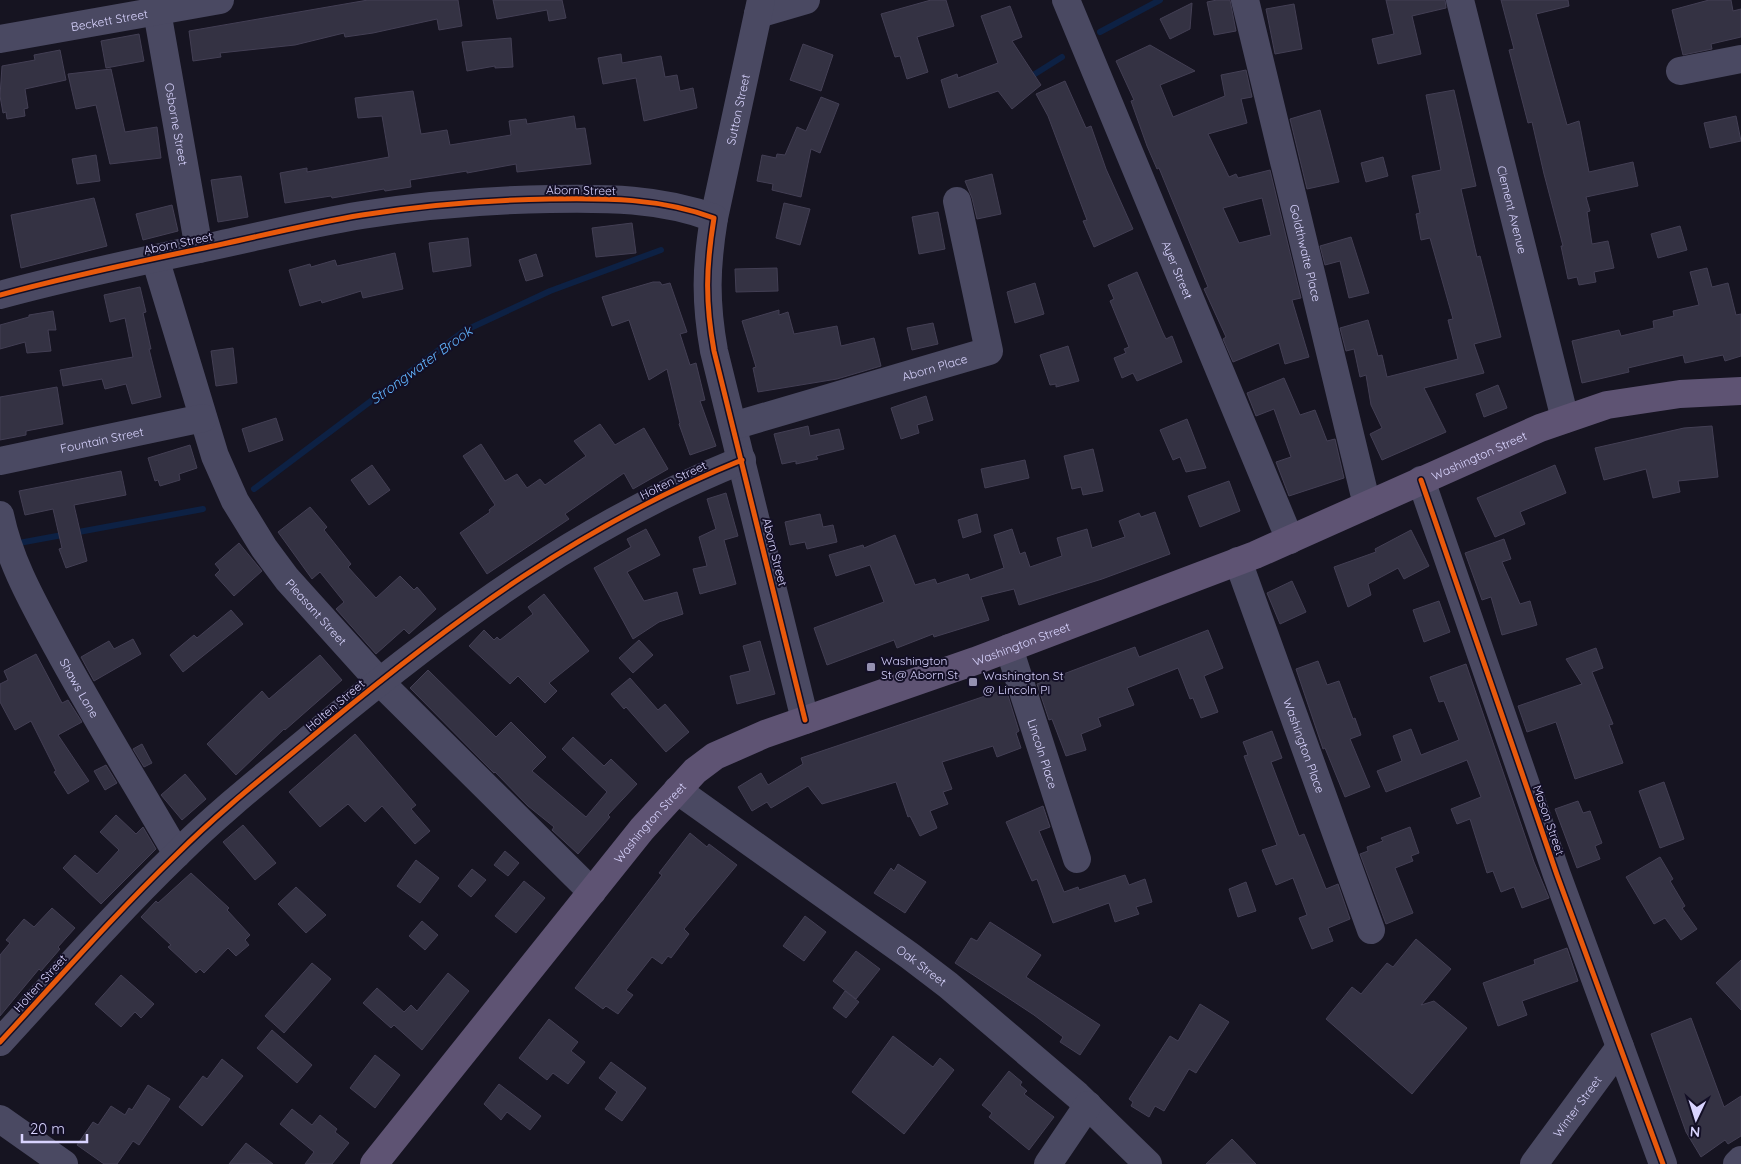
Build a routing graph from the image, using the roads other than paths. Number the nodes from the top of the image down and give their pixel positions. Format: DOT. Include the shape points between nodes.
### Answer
graph roads {
  1 [pos="220,0"];
  2 [pos="806,0"];
  3 [pos="1066,0"];
  4 [pos="1245,0"];
  5 [pos="1460,0"];
  6 [pos="156,6"];
  7 [pos="759,7"];
  8 [pos="0,39"];
  9 [pos="1741,59"];
  10 [pos="1680,71"];
  11 [pos="957,201"];
  12 [pos="714,218"];
  13 [pos="199,249"];
  14 [pos="155,258"];
  15 [pos="0,295"];
  16 [pos="1741,391"];
  17 [pos="203,418"];
  18 [pos="1565,419"];
  19 [pos="733,426"];
  20 [pos="742,460"];
  21 [pos="0,461"];
  22 [pos="1421,480"];
  23 [pos="1367,505"];
  24 [pos="0,515"];
  25 [pos="1290,540"];
  26 [pos="1238,561"];
  27 [pos="1009,648"];
  28 [pos="378,682"];
  29 [pos="805,720"];
  30 [pos="677,790"];
  31 [pos="177,854"];
  32 [pos="1077,859"];
  33 [pos="592,892"];
  34 [pos="1371,930"];
  35 [pos="0,1042"];
  36 [pos="1620,1047"];
  37 [pos="1088,1105"];
  38 [pos="0,1118"];
  39 [pos="1741,1160"];
  40 [pos="64,1164"];
  41 [pos="374,1164"];
  42 [pos="1048,1164"];
  43 [pos="1148,1164"];
  44 [pos="1534,1164"];
  45 [pos="1663,1164"];
  46 [pos="1737,1164"];
  1 -- 6 [label="street, Beckett Street"];
  2 -- 7 [label="street"];
  3 -- 25 [label="street, Ayer Street"];
  4 -- 23 [label="street, Goldthwaite Place"];
  5 -- 18 [label="street, Clement Avenue"];
  6 -- 8 [label="street, Beckett Street"];
  6 -- 13 [label="street, Osborne Street"];
  7 -- 12 [label="street, Sutton Street"];
  9 -- 10 [label="street"];
  11 -- 19 [label="street, Aborn Place" via="989,351"];
  12 -- 13 [label="street, Aborn Street" via="684,207 592,199 425,206 360,215"];
  12 -- 19 [label="street, Aborn Street" via="708,256 707,312"];
  13 -- 14 [label="street, Aborn Street"];
  14 -- 15 [label="street, Aborn Street"];
  14 -- 17 [label="street, Pleasant Street"];
  16 -- 18 [label="main road, Washington Street" via="1645,399"];
  17 -- 21 [label="street, Fountain Street"];
  17 -- 28 [label="street, Pleasant Street" via="226,482 247,522 287,579"];
  18 -- 22 [label="main road, Washington Street"];
  19 -- 20 [label="street, Aborn Street"];
  20 -- 28 [label="street, Holten Street" via="660,496 560,550 474,609"];
  20 -- 29 [label="street, Aborn Street"];
  22 -- 23 [label="main road, Washington Street"];
  22 -- 36 [label="street, Mason Street"];
  23 -- 25 [label="main road, Washington Street"];
  24 -- 31 [label="street, Shaws Lane" via="4,536 33,602 88,704"];
  25 -- 26 [label="main road, Washington Street"];
  26 -- 27 [label="main road, Washington Street"];
  26 -- 34 [label="street, Washington Place"];
  27 -- 29 [label="main road, Washington Street"];
  27 -- 32 [label="street, Lincoln Place"];
  28 -- 31 [label="street, Holten Street" via="241,795"];
  28 -- 33 [label="street, Pleasant Street"];
  29 -- 30 [label="main road, Washington Street" via="715,756"];
  30 -- 33 [label="main road, Washington Street"];
  30 -- 37 [label="street, Oak Street" via="910,956 987,1017"];
  31 -- 35 [label="street, Holten Street"];
  33 -- 41 [label="main road, Washington Street"];
  36 -- 44 [label="street, Winter Street"];
  36 -- 45 [label="street, Mason Street"];
  37 -- 42 [label="street"];
  37 -- 43 [label="street, Oak Street"];
  38 -- 40 [label="street"];
  39 -- 46 [label="street"];
}
